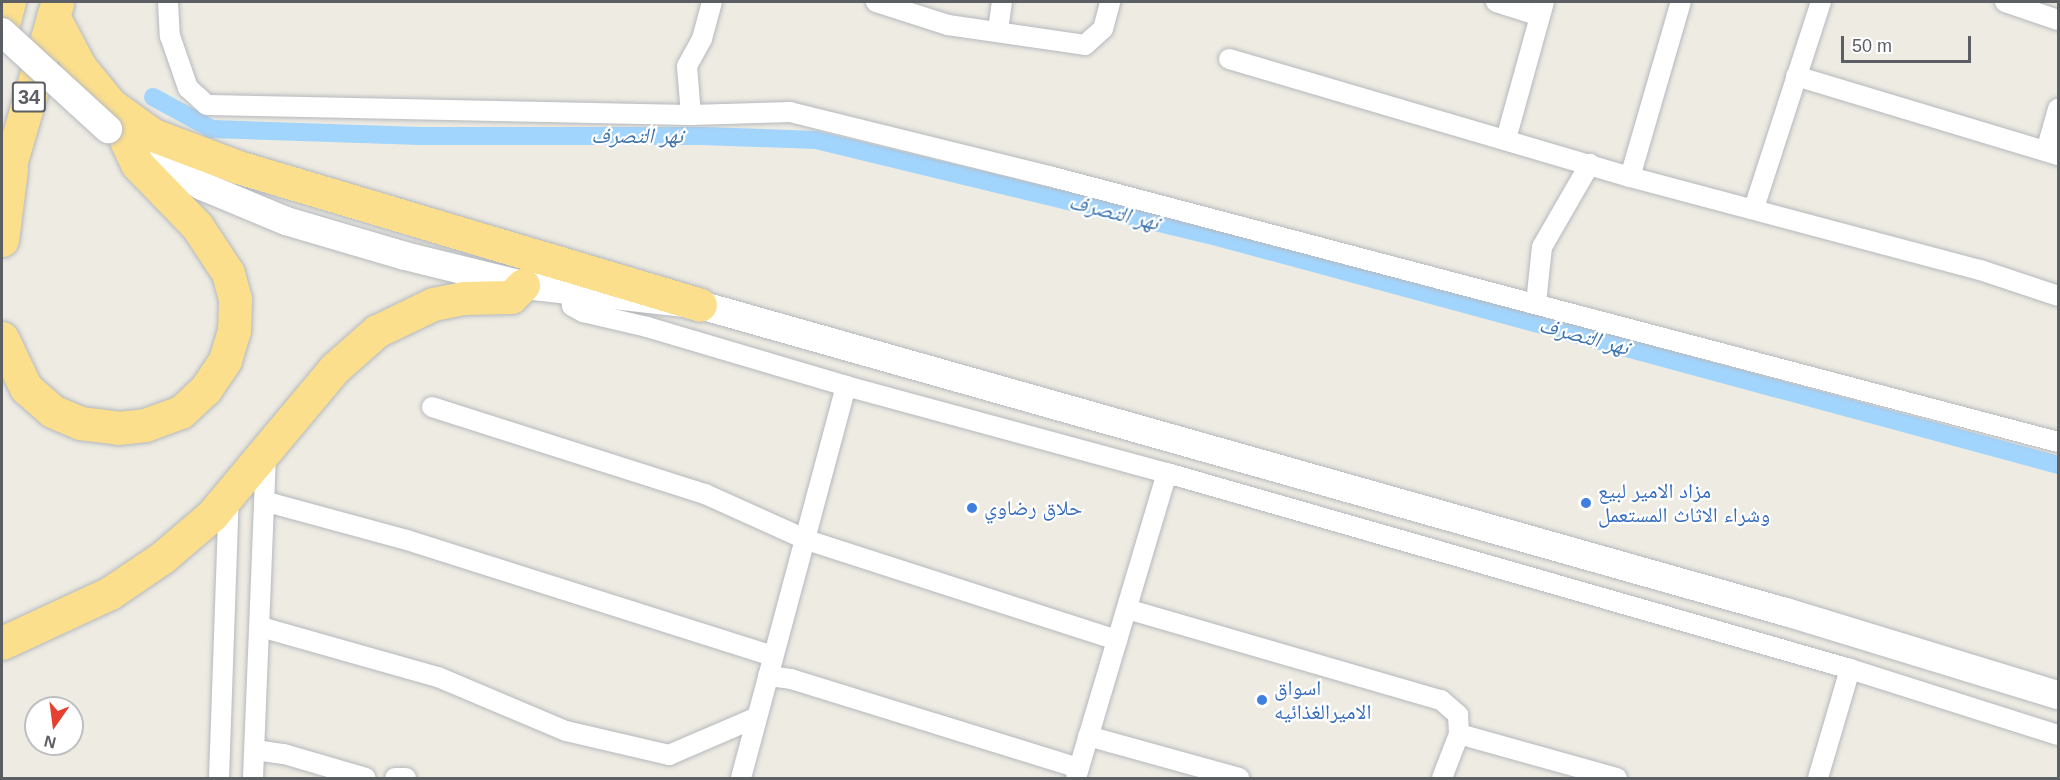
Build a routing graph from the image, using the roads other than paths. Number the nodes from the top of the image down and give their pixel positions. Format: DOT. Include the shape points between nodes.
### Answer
graph roads {
  1 [pos="9,2"];
  2 [pos="168,2"];
  3 [pos="712,2"];
  4 [pos="876,2"];
  5 [pos="1002,2"];
  6 [pos="1110,2"];
  7 [pos="1496,2"];
  8 [pos="1681,2"];
  9 [pos="1821,2"];
  10 [pos="2005,2"];
  11 [pos="55,9"];
  12 [pos="1542,9"];
  13 [pos="2058,20"];
  14 [pos="2,30"];
  15 [pos="998,30"];
  16 [pos="1229,59"];
  17 [pos="1796,76"];
  18 [pos="2058,109"];
  19 [pos="691,115"];
  20 [pos="117,135"];
  21 [pos="1506,139"];
  22 [pos="13,152"];
  23 [pos="2052,153"];
  24 [pos="1590,164"];
  25 [pos="1630,177"];
  26 [pos="2,192"];
  27 [pos="1754,208"];
  28 [pos="2,240"];
  29 [pos="523,285"];
  30 [pos="570,291"];
  31 [pos="2058,296"];
  32 [pos="1536,303"];
  33 [pos="700,305"];
  34 [pos="2,338"];
  35 [pos="846,386"];
  36 [pos="432,407"];
  37 [pos="2058,442"];
  38 [pos="266,454"];
  39 [pos="1167,473"];
  40 [pos="229,493"];
  41 [pos="267,502"];
  42 [pos="807,540"];
  43 [pos="1127,609"];
  44 [pos="261,627"];
  45 [pos="1117,640"];
  46 [pos="2,643"];
  47 [pos="773,656"];
  48 [pos="1850,669"];
  49 [pos="768,676"];
  50 [pos="2058,695"];
  51 [pos="755,718"];
  52 [pos="1458,734"];
  53 [pos="2058,735"];
  54 [pos="1088,736"];
  55 [pos="255,750"];
  56 [pos="1077,773"];
  57 [pos="219,778"];
  58 [pos="253,778"];
  59 [pos="366,778"];
  60 [pos="395,778"];
  61 [pos="406,778"];
  62 [pos="741,778"];
  63 [pos="1239,778"];
  64 [pos="1442,778"];
  65 [pos="1617,778"];
  66 [pos="1818,778"];
  1 -- 14 [label="highway"];
  2 -- 19 [label="street" via="170,36 188,88 207,105"];
  3 -- 19 [label="street" via="702,39 687,66"];
  4 -- 15 [label="street" via="948,25"];
  5 -- 15 [label="street"];
  6 -- 15 [label="street" via="1103,29 1085,45"];
  7 -- 12 [label="street"];
  8 -- 25 [label="street"];
  9 -- 17 [label="street"];
  10 -- 13 [label="street"];
  11 -- 22 [label="highway, 34"];
  11 -- 33 [label="highway" via="80,67 111,105 153,135 238,168"];
  12 -- 21 [label="street"];
  14 -- 20 [label="street, bridge"];
  16 -- 21 [label="street"];
  17 -- 23 [label="street"];
  17 -- 27 [label="street"];
  18 -- 23 [label="street"];
  19 -- 32 [label="street" via="790,112"];
  20 -- 29 [label="street" via="202,186 286,220"];
  20 -- 34 [label="highway" via="137,164 197,226 228,273 235,299 234,332 225,360 205,390 181,412 145,425 118,428 80,423 52,411 26,388"];
  21 -- 24 [label="street"];
  22 -- 26 [label="highway, 34"];
  22 -- 28 [label="highway"];
  24 -- 25 [label="street"];
  24 -- 32 [label="street" via="1542,247"];
  25 -- 27 [label="street"];
  27 -- 31 [label="street" via="1980,270"];
  29 -- 30 [label="street"];
  29 -- 38 [label="highway" via="511,297 464,298 433,304 377,331 335,368"];
  30 -- 33 [label="street"];
  30 -- 35 [label="street" via="572,306 583,312"];
  32 -- 37 [label="street"];
  33 -- 50 [label="street" via="1786,612"];
  35 -- 39 [label="street"];
  35 -- 42 [label="street"];
  36 -- 42 [label="street" via="705,494"];
  38 -- 40 [label="highway"];
  38 -- 41 [label="street"];
  39 -- 43 [label="street"];
  39 -- 48 [label="street"];
  40 -- 46 [label="highway" via="212,515 163,557 110,593"];
  40 -- 57 [label="street"];
  41 -- 44 [label="street"];
  41 -- 47 [label="street" via="407,540"];
  42 -- 45 [label="street"];
  42 -- 47 [label="street"];
  43 -- 45 [label="street"];
  43 -- 52 [label="street" via="1441,700 1458,715"];
  44 -- 51 [label="street" via="438,677 566,731 669,755"];
  44 -- 55 [label="street"];
  45 -- 54 [label="street"];
  47 -- 49 [label="street"];
  48 -- 53 [label="street"];
  48 -- 66 [label="street"];
  49 -- 51 [label="street"];
  49 -- 56 [label="street" via="791,679"];
  51 -- 62 [label="street"];
  52 -- 64 [label="street"];
  52 -- 65 [label="street"];
  54 -- 56 [label="street"];
  54 -- 63 [label="street"];
  55 -- 58 [label="street"];
  55 -- 59 [label="street" via="284,754"];
  60 -- 61 [label="street"];
}
